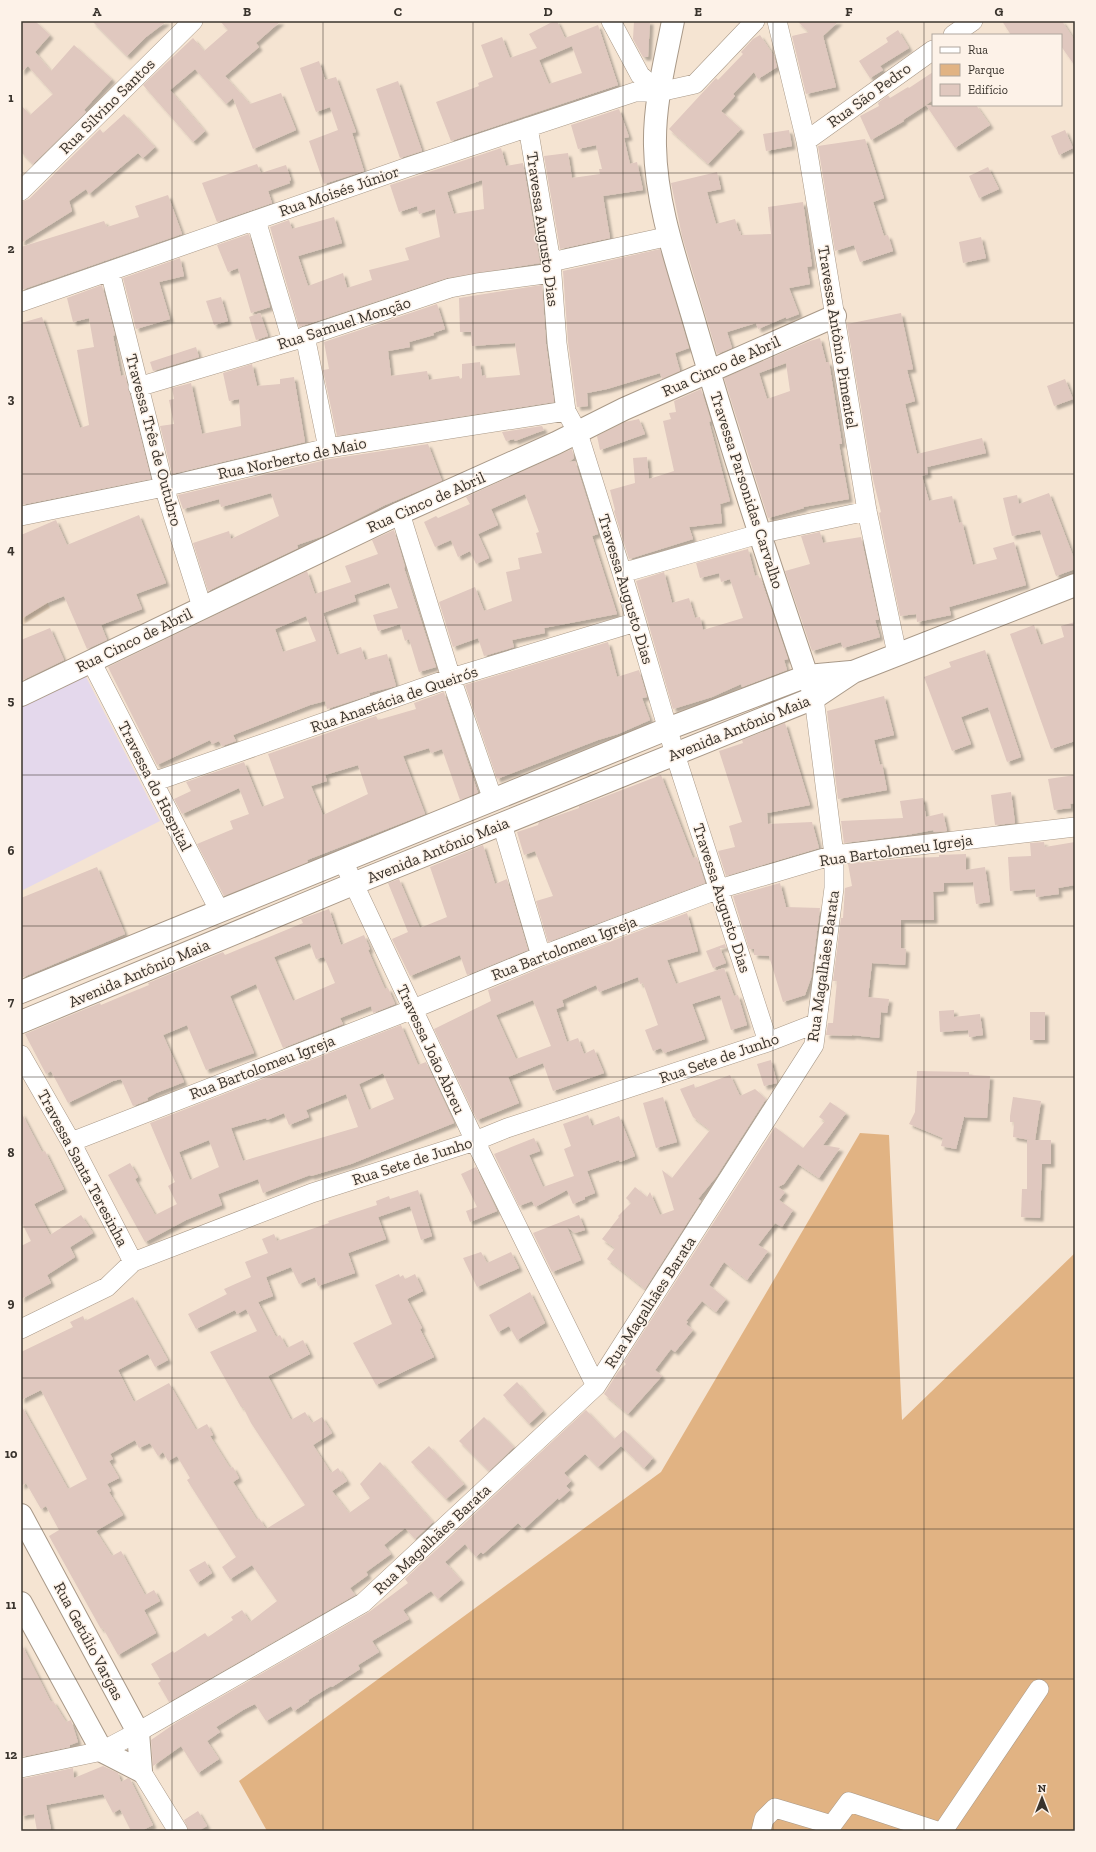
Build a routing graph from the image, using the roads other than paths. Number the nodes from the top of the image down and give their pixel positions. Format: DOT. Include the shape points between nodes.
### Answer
graph roads {
  1 [pos="193,21"];
  2 [pos="611,21"];
  3 [pos="673,21"];
  4 [pos="755,21"];
  5 [pos="777,21"];
  6 [pos="973,21"];
  7 [pos="955,34"];
  8 [pos="932,51"];
  9 [pos="660,92"];
  10 [pos="528,127"];
  11 [pos="806,140"];
  12 [pos="21,191"];
  13 [pos="256,220"];
  14 [pos="670,236"];
  15 [pos="552,268"];
  16 [pos="110,271"];
  17 [pos="21,302"];
  18 [pos="835,316"];
  19 [pos="298,338"];
  20 [pos="709,371"];
  21 [pos="138,387"];
  22 [pos="566,411"];
  23 [pos="578,433"];
  24 [pos="328,448"];
  25 [pos="164,487"];
  26 [pos="867,510"];
  27 [pos="400,513"];
  28 [pos="21,516"];
  29 [pos="759,534"];
  30 [pos="622,573"];
  31 [pos="1075,585"];
  32 [pos="202,607"];
  33 [pos="636,622"];
  34 [pos="897,654"];
  35 [pos="91,661"];
  36 [pos="853,672"];
  37 [pos="807,676"];
  38 [pos="451,678"];
  39 [pos="21,695"];
  40 [pos="814,698"];
  41 [pos="667,729"];
  42 [pos="675,754"];
  43 [pos="153,782"];
  44 [pos="493,800"];
  45 [pos="502,824"];
  46 [pos="1075,827"];
  47 [pos="834,855"];
  48 [pos="343,861"];
  49 [pos="353,884"];
  50 [pos="719,889"];
  51 [pos="219,910"];
  52 [pos="541,956"];
  53 [pos="21,992"];
  54 [pos="412,1009"];
  55 [pos="21,1022"];
  56 [pos="817,1023"];
  57 [pos="768,1042"];
  58 [pos="21,1055"];
  59 [pos="475,1141"];
  60 [pos="71,1142"];
  61 [pos="133,1262"];
  62 [pos="21,1329"];
  63 [pos="596,1386"];
  64 [pos="21,1515"];
  65 [pos="21,1603"];
  66 [pos="1039,1689"];
  67 [pos="138,1732"];
  68 [pos="102,1751"];
  69 [pos="21,1768"];
  70 [pos="141,1771"];
  71 [pos="178,1831"];
  72 [pos="761,1831"];
  73 [pos="937,1831"];
  74 [pos="943,1831"];
  1 -- 12 [label="street, Rua Silvino Santos"];
  2 -- 9 [label="street" via="640,75"];
  3 -- 9 [label="street, Travessa Parsonidas Carvalho"];
  4 -- 9 [label="street, Rua Moisés Júnior" via="695,84"];
  5 -- 11 [label="street, Travessa Antônio Pimentel"];
  6 -- 7 [label="street"];
  8 -- 11 [label="street, Rua São Pedro"];
  9 -- 10 [label="street, Rua Moisés Júnior" via="635,92"];
  9 -- 14 [label="street, Travessa Parsonidas Carvalho" via="655,144 656,163"];
  10 -- 13 [label="street, Rua Moisés Júnior"];
  10 -- 15 [label="street, Travessa Augusto Dias"];
  11 -- 18 [label="street, Travessa Antônio Pimentel"];
  13 -- 16 [label="street, Rua Moisés Júnior"];
  13 -- 19 [label="street"];
  14 -- 15 [label="street, Rua Samuel Monção"];
  14 -- 20 [label="street, Travessa Parsonidas Carvalho"];
  15 -- 19 [label="street, Rua Samuel Monção" via="450,288"];
  15 -- 22 [label="street, Travessa Augusto Dias" via="557,343"];
  16 -- 17 [label="street, Rua Moisés Júnior"];
  16 -- 21 [label="street, Travessa Três de Outubro"];
  18 -- 20 [label="street, Rua Cinco de Abril"];
  18 -- 26 [label="street, Travessa Antônio Pimentel"];
  19 -- 21 [label="street, Rua Samuel Monção"];
  19 -- 24 [label="street"];
  20 -- 23 [label="street, Rua Cinco de Abril" via="624,409"];
  20 -- 29 [label="street, Travessa Parsonidas Carvalho"];
  21 -- 25 [label="street, Travessa Três de Outubro"];
  22 -- 23 [label="street, Travessa Augusto Dias"];
  22 -- 24 [label="street, Rua Norberto de Maio"];
  23 -- 27 [label="street, Rua Cinco de Abril"];
  23 -- 30 [label="street, Travessa Augusto Dias"];
  24 -- 25 [label="street, Rua Norberto de Maio"];
  25 -- 28 [label="street, Rua Norberto de Maio"];
  25 -- 32 [label="street, Travessa Três de Outubro"];
  26 -- 29 [label="street"];
  26 -- 34 [label="street, Travessa Antônio Pimentel"];
  27 -- 32 [label="street, Rua Cinco de Abril"];
  27 -- 38 [label="street"];
  29 -- 30 [label="street"];
  29 -- 37 [label="street, Travessa Parsonidas Carvalho"];
  30 -- 33 [label="street, Travessa Augusto Dias"];
  31 -- 34 [label="street, Avenida Antônio Maia"];
  32 -- 35 [label="street, Rua Cinco de Abril"];
  33 -- 38 [label="street, Rua Anastácia de Queirós"];
  33 -- 41 [label="street, Travessa Augusto Dias"];
  34 -- 36 [label="street, Avenida Antônio Maia"];
  35 -- 39 [label="street, Rua Cinco de Abril"];
  35 -- 43 [label="street, Travessa do Hospital"];
  36 -- 37 [label="street, Avenida Antônio Maia"];
  36 -- 40 [label="street, Avenida Antônio Maia"];
  37 -- 40 [label="street, Rua Magalhães Barata"];
  37 -- 41 [label="street, Avenida Antônio Maia"];
  38 -- 43 [label="street, Rua Anastácia de Queirós"];
  38 -- 44 [label="street"];
  40 -- 42 [label="street, Avenida Antônio Maia"];
  40 -- 47 [label="street, Rua Magalhães Barata"];
  41 -- 42 [label="street, Travessa Augusto Dias"];
  41 -- 44 [label="street, Avenida Antônio Maia"];
  42 -- 45 [label="street, Avenida Antônio Maia"];
  42 -- 50 [label="street, Travessa Augusto Dias"];
  43 -- 51 [label="street, Travessa do Hospital"];
  44 -- 48 [label="street, Avenida Antônio Maia"];
  45 -- 49 [label="street, Avenida Antônio Maia"];
  45 -- 52 [label="street"];
  46 -- 47 [label="street, Rua Bartolomeu Igreja"];
  47 -- 50 [label="street, Rua Bartolomeu Igreja"];
  47 -- 56 [label="street, Rua Magalhães Barata" via="834,888"];
  48 -- 49 [label="street, Travessa João Abreu"];
  48 -- 51 [label="street, Avenida Antônio Maia"];
  49 -- 54 [label="street, Travessa João Abreu"];
  49 -- 55 [label="street, Avenida Antônio Maia"];
  50 -- 52 [label="street, Rua Bartolomeu Igreja"];
  50 -- 57 [label="street, Travessa Augusto Dias"];
  51 -- 53 [label="street, Avenida Antônio Maia"];
  52 -- 54 [label="street, Rua Bartolomeu Igreja"];
  54 -- 59 [label="street, Travessa João Abreu"];
  54 -- 60 [label="street, Rua Bartolomeu Igreja"];
  56 -- 57 [label="street, Rua Sete de Junho"];
  56 -- 63 [label="street, Rua Magalhães Barata" via="814,1046"];
  57 -- 59 [label="street, Rua Sete de Junho" via="507,1128"];
  58 -- 60 [label="street, Travessa Santa Teresinha"];
  59 -- 61 [label="street, Rua Sete de Junho" via="312,1193"];
  59 -- 63 [label="street, Travessa João Abreu"];
  60 -- 61 [label="street, Travessa Santa Teresinha"];
  61 -- 62 [label="street, Rua Sete de Junho" via="107,1287"];
  63 -- 67 [label="street, Rua Magalhães Barata" via="363,1603"];
  64 -- 67 [label="street, Rua Getúlio Vargas"];
  65 -- 68 [label="street"];
  66 -- 74 [label="street"];
  67 -- 68 [label="street, Rua Magalhães Barata"];
  67 -- 70 [label="street, Rua Getúlio Vargas"];
  68 -- 69 [label="street, Rua Magalhães Barata"];
  68 -- 70 [label="street"];
  70 -- 71 [label="street, Rua Getúlio Vargas"];
  72 -- 73 [label="street" via="764,1819 775,1808 832,1825 849,1802"];
}
